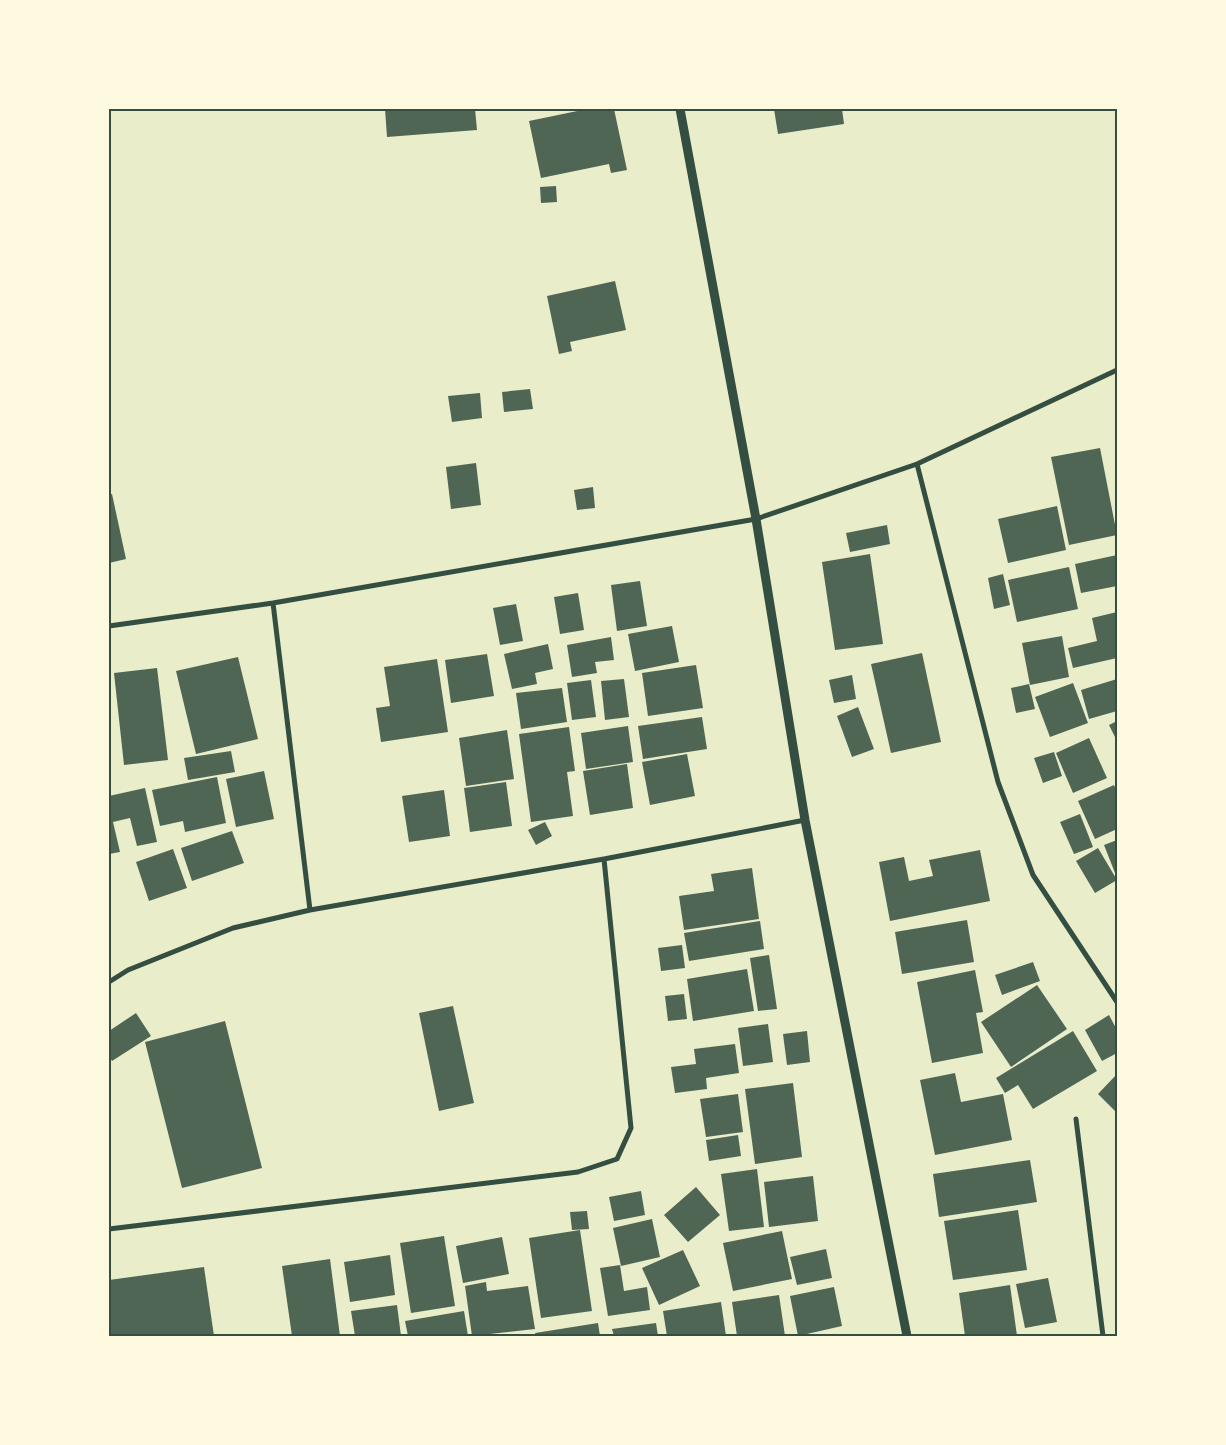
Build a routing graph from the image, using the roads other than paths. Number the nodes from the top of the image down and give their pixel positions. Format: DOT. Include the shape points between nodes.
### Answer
graph roads {
  1 [pos="680,109"];
  2 [pos="1117,370"];
  3 [pos="917,464"];
  4 [pos="756,519"];
  5 [pos="272,604"];
  6 [pos="109,626"];
  7 [pos="805,820"];
  8 [pos="604,859"];
  9 [pos="310,910"];
  10 [pos="109,982"];
  11 [pos="1117,1002"];
  12 [pos="1076,1119"];
  13 [pos="109,1229"];
  14 [pos="907,1336"];
  15 [pos="1103,1336"];
  1 -- 4 [label="street"];
  2 -- 3 [label="street"];
  3 -- 4 [label="street"];
  3 -- 11 [label="street" via="998,782 1033,875"];
  4 -- 5 [label="street"];
  4 -- 7 [label="street"];
  5 -- 6 [label="street"];
  5 -- 9 [label="street"];
  7 -- 8 [label="street"];
  7 -- 14 [label="street"];
  8 -- 9 [label="street"];
  8 -- 13 [label="street" via="631,1128 617,1159 578,1172"];
  9 -- 10 [label="street" via="233,928 128,970"];
  12 -- 15 [label="street"];
}
